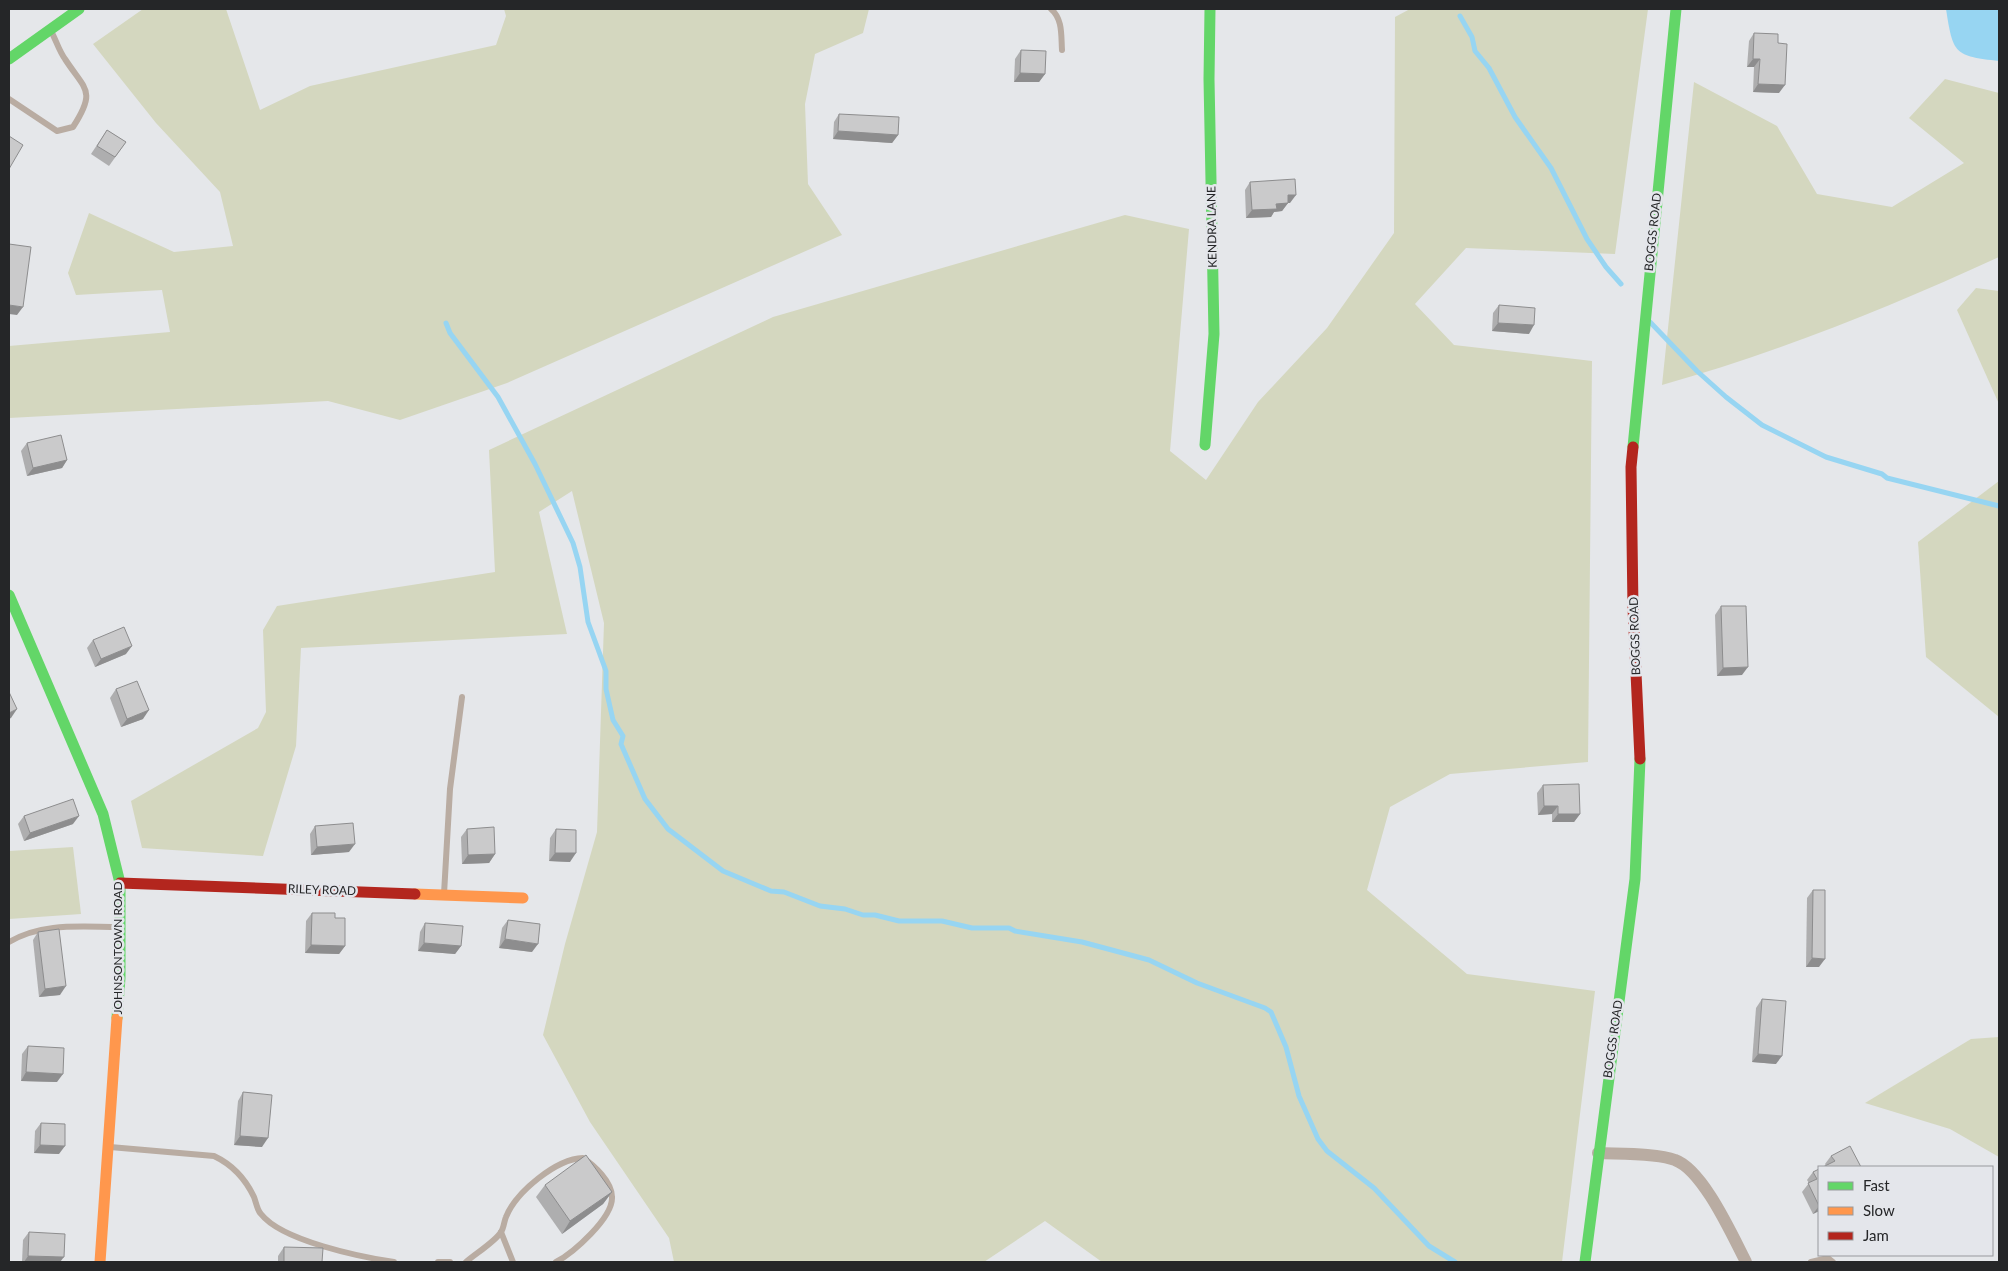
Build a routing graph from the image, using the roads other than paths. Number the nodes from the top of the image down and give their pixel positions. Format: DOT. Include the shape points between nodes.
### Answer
graph roads {
  1 [pos="78,9"];
  2 [pos="1051,9"];
  3 [pos="1210,9"];
  4 [pos="1676,9"];
  5 [pos="50,28"];
  6 [pos="1062,50"];
  7 [pos="9,59"];
  8 [pos="9,99"];
  9 [pos="1205,444"];
  10 [pos="9,595"];
  11 [pos="462,696"];
  12 [pos="120,883"];
  13 [pos="444,895"];
  14 [pos="523,898"];
  15 [pos="120,928"];
  16 [pos="9,942"];
  17 [pos="109,1147"];
  18 [pos="1598,1153"];
  19 [pos="501,1232"];
  20 [pos="100,1262"];
  21 [pos="394,1262"];
  22 [pos="438,1262"];
  23 [pos="450,1262"];
  24 [pos="466,1262"];
  25 [pos="513,1262"];
  26 [pos="556,1262"];
  27 [pos="1585,1262"];
  28 [pos="1746,1262"];
  29 [pos="1811,1262"];
  30 [pos="1834,1262"];
  1 -- 5 [label="street"];
  2 -- 6 [label="lane" via="1060,22"];
  3 -- 9 [label="street, KENDRA LANE" via="1214,334"];
  4 -- 18 [label="street, BOGGS ROAD" via="1631,467 1640,752 1635,879"];
  5 -- 7 [label="street"];
  5 -- 8 [label="lane" via="64,58 85,85 86,108 73,127 57,131"];
  10 -- 12 [label="street, JOHNSONTOWN ROAD" via="104,814"];
  11 -- 13 [label="lane" via="450,789"];
  12 -- 13 [label="street, RILEY ROAD"];
  12 -- 15 [label="street, JOHNSONTOWN ROAD"];
  13 -- 14 [label="street, RILEY ROAD"];
  15 -- 16 [label="lane" via="48,927 22,934"];
  15 -- 17 [label="street, JOHNSONTOWN ROAD" via="120,978"];
  17 -- 20 [label="street, JOHNSONTOWN ROAD"];
  17 -- 21 [label="lane" via="214,1156 240,1173 260,1214 288,1234"];
  18 -- 27 [label="street, BOGGS ROAD"];
  18 -- 28 [label="street" via="1674,1159 1690,1169 1723,1217"];
  19 -- 24 [label="lane"];
  19 -- 25 [label="lane"];
  19 -- 26 [label="lane" via="506,1216 523,1192 558,1165 573,1158 583,1158 611,1189 613,1199 592,1233"];
  22 -- 23 [label="lane"];
  29 -- 30 [label="lane" via="1828,1258"];
}
